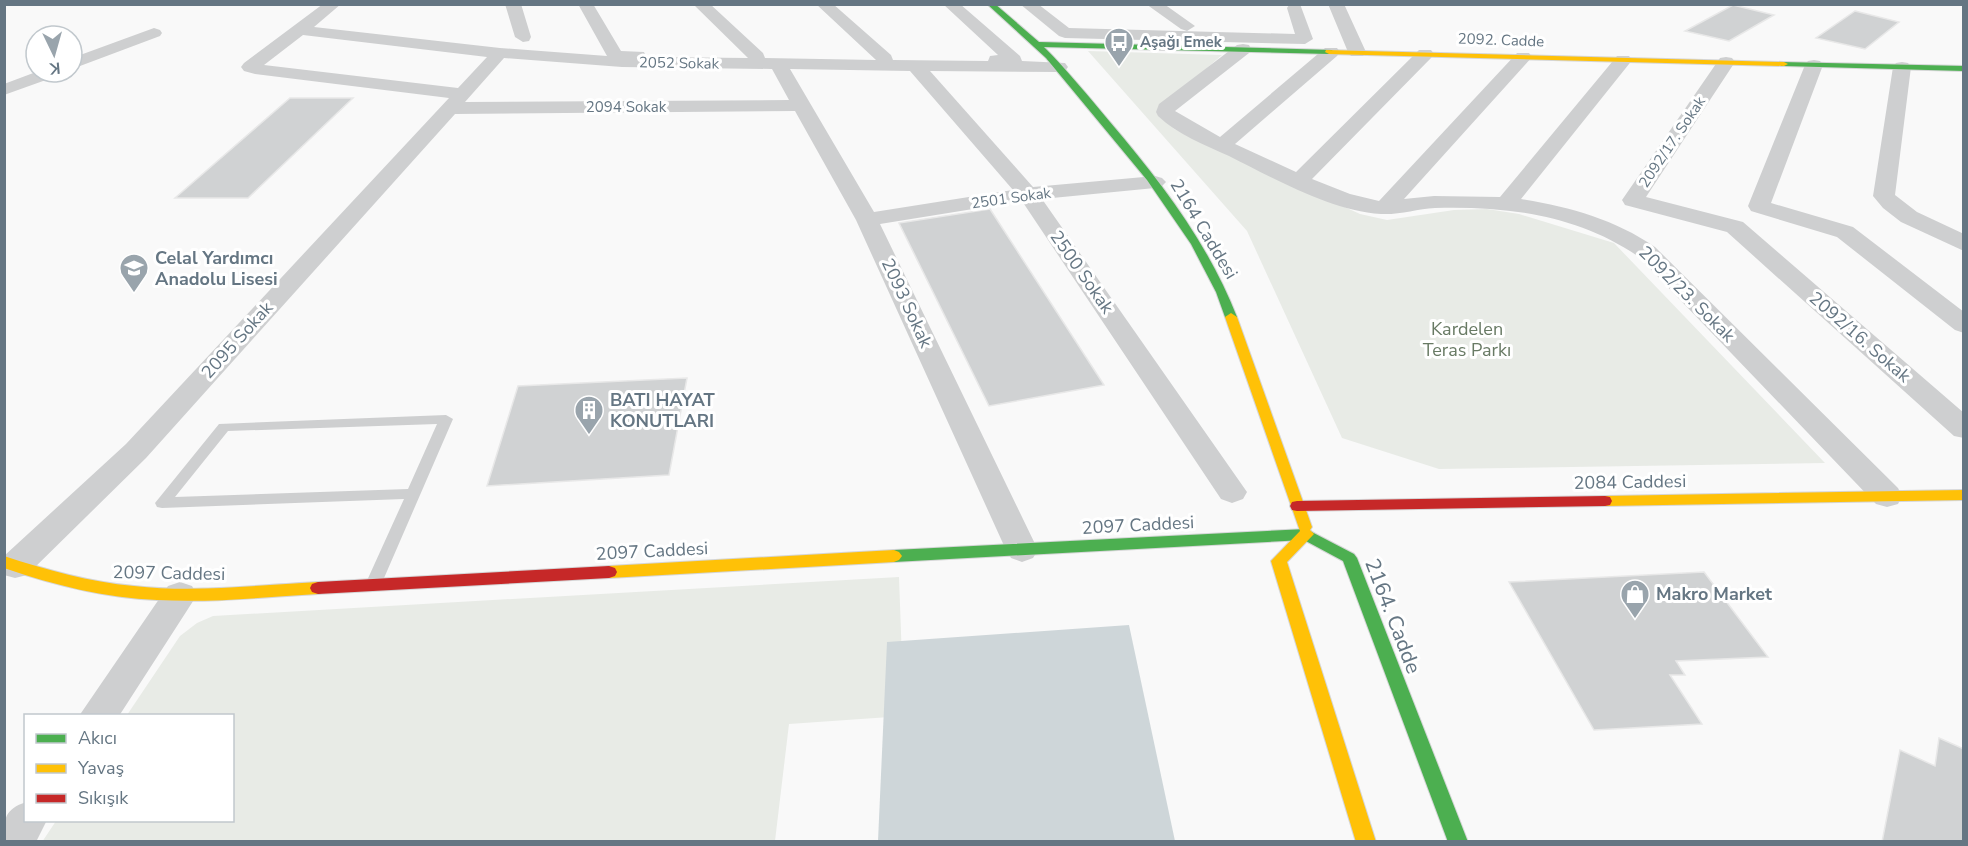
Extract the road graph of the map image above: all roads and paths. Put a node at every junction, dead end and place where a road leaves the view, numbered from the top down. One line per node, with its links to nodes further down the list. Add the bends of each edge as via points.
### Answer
1 (334, 4): 13 (street, 2094 Sokak)
2 (513, 4): 16 (street)
3 (585, 4): 26 (street, via 616,56)
4 (700, 4): 26 (street, 2093 Sokak)
5 (823, 4): 25 (street)
6 (950, 4): 25 (street, via 1014,60)
7 (990, 4): 17 (street, 2164 Caddesi)
8 (1028, 4): 14 (street, via 1065,33)
9 (1153, 4): 14 (street)
10 (1185, 4): 14 (street)
11 (1336, 4): 20 (street)
12 (1295, 8): 14 (street, via 1305,39)
13 (301, 30): 21 (street, 2052 Sokak); 36 (street, 2094 Sokak, via 250,67)
14 (1188, 31)
15 (154, 33): 24 (street)
16 (524, 37)
17 (1037, 44): 18 (street, 2092. Cadde); 31 (street, 2164 Caddesi)
18 (1243, 49): 19 (street, 2092. Cadde); 38 (street, 2092/23. Sokak, via 1165,111)
19 (1331, 52): 20 (street, 2092. Cadde); 38 (street)
20 (1356, 52): 22 (street, 2092. Cadde)
21 (500, 53): 26 (street, 2052 Sokak, via 622,62); 36 (street, 2095 Sokak)
22 (1425, 54): 23 (street, 2092. Cadde); 40 (street)
23 (1523, 57): 27 (street, 2092. Cadde); 43 (street)
24 (84, 59)
25 (885, 59): 26 (street)
26 (767, 60): 29 (street, 2052 Sokak); 37 (street, 2093 Sokak)
27 (1623, 60): 28 (street, 2092. Cadde); 42 (street)
28 (1726, 62): 30 (street, 2092. Cadde); 46 (street, 2092/17. Sokak, via 1633,200 1736,227)
29 (915, 65): 31 (street, 2052 Sokak); 41 (street, 2500 Sokak)
30 (1814, 65): 32 (street, 2092. Cadde); 47 (street, via 1759,206 1845,232)
31 (1059, 67): 39 (street, 2164 Caddesi)
32 (1902, 67): 33 (street, 2092. Cadde); 45 (street, via 1884,196 1898,210)
33 (1964, 69)
34 (24, 82): 35 (street)
35 (4, 90)
36 (456, 101): 37 (street, 2094 Sokak); 56 (street, 2095 Sokak, via 136,451)
37 (802, 105): 44 (street, 2093 Sokak)
38 (1222, 145): 40 (street, 2092/23. Sokak)
39 (1155, 182): 41 (street, 2501 Sokak); 53 (street, 2164 Caddesi, via 1213,273)
40 (1299, 182): 43 (street, 2092/23. Sokak)
41 (1028, 194): 44 (street, 2501 Sokak); 49 (street, 2500 Sokak)
42 (1506, 203): 43 (street, 2092/23. Sokak, via 1431,202); 52 (street, 2092/23. Sokak, via 1588,221 1637,244)
43 (1384, 208)
44 (867, 220): 55 (street, 2093 Sokak)
45 (1959, 241)
46 (1757, 246): 48 (street, 2092/16. Sokak)
47 (1964, 325)
48 (1964, 429)
49 (1232, 492)
50 (413, 494): 50 (lane, via 446,419 224,427 162,502); 57 (lane)
51 (1964, 495): 52 (street, 2084 Caddesi)
52 (1887, 496): 53 (street, 2084 Caddesi)
53 (1297, 506): 54 (street, 2164 Caddesi)
54 (1306, 534): 55 (street, 2097 Caddesi); 62 (street, via 1279,561); 63 (street, 2164. Cadde, via 1349,558)
55 (1022, 550): 57 (street, 2097 Caddesi)
56 (10, 564): 58 (street, 2097 Caddesi, via 89,588)
57 (374, 585): 58 (street, 2097 Caddesi)
58 (180, 595): 59 (street)
59 (99, 714)
60 (26, 822): 61 (street)
61 (13, 842)
62 (1366, 842)
63 (1458, 842)

